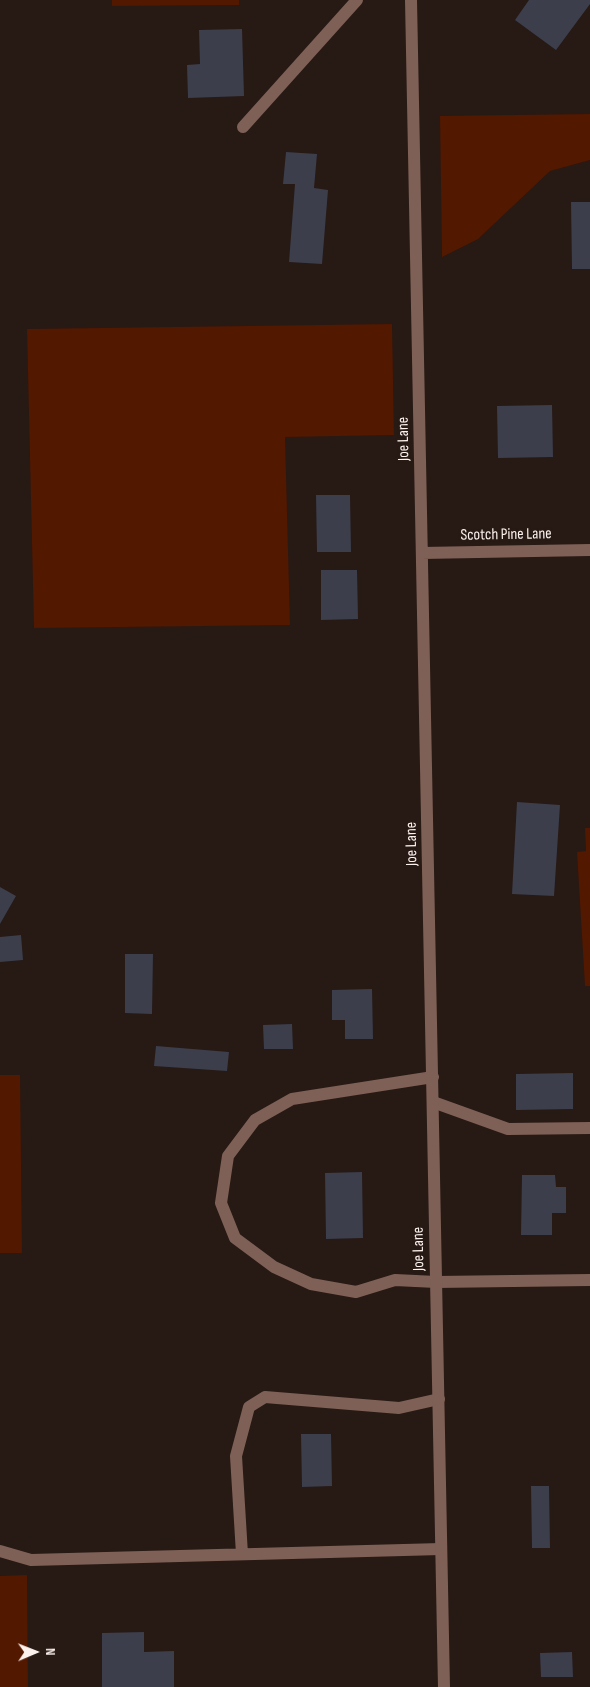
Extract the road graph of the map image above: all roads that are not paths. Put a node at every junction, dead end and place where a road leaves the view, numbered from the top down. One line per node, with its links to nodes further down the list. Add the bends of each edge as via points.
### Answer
1 (357, 0): 3 (street)
2 (412, 0): 5 (street, Joe Lane)
3 (244, 127)
4 (590, 550): 5 (street, Scotch Pine Lane)
5 (422, 553): 6 (street, Joe Lane)
6 (433, 1077): 7 (street, Joe Lane); 10 (street, via 292,1099 255,1120 228,1156 221,1203 234,1238 274,1268 311,1284 356,1292 395,1280)
7 (433, 1102): 8 (street, via 508,1129); 10 (street, Joe Lane)
8 (590, 1128)
9 (590, 1280): 10 (street)
10 (436, 1282): 11 (street, Joe Lane)
11 (439, 1399): 12 (street, Joe Lane); 14 (street, via 399,1408 265,1398 249,1407 236,1456)
12 (441, 1549): 14 (street); 15 (street, Joe Lane)
13 (0, 1551): 14 (street, via 31,1560)
14 (242, 1554)
15 (444, 1687)

